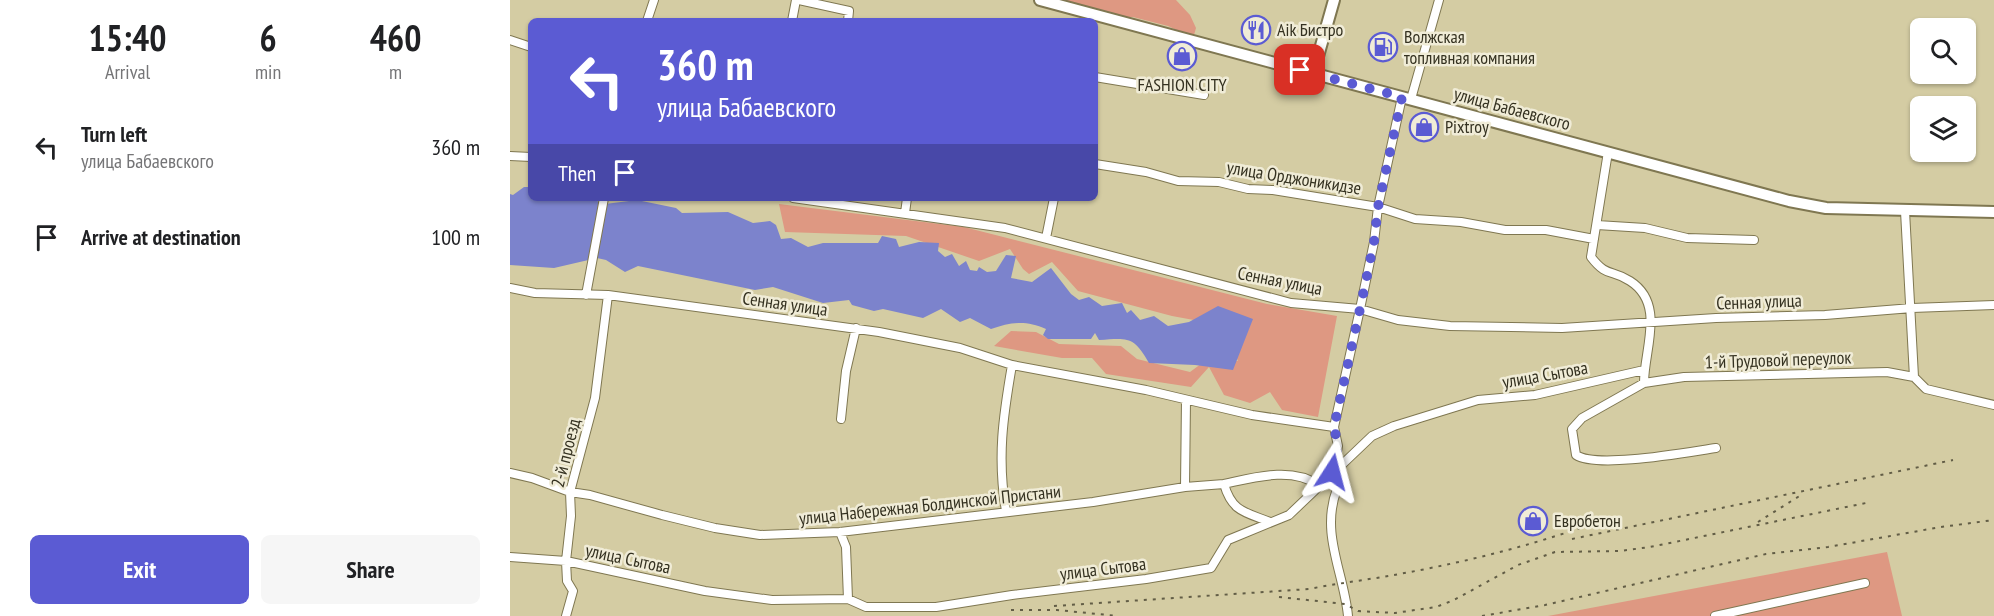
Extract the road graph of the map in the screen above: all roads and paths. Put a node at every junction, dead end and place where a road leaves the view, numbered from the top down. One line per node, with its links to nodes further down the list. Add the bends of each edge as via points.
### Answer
1 (654, 0): 7 (street)
2 (798, 0): 8 (street); 9 (street, via 849,11)
3 (1040, 0): 6 (main road, улица Бабаевского)
4 (1334, 0): 13 (main road)
5 (1439, 0): 16 (street)
6 (1087, 17)
7 (648, 18)
8 (793, 18)
9 (848, 18)
10 (1098, 20): 13 (main road, улица Бабаевского)
11 (510, 40): 12 (street)
12 (528, 46)
13 (1313, 74): 16 (main road, улица Бабаевского)
14 (1098, 77): 15 (street)
15 (1204, 95)
16 (1407, 98): 17 (main road, улица Бабаевского); 25 (street)
17 (1608, 152): 27 (main road, улица Бабаевского, via 1789,201); 29 (street)
18 (510, 156): 19 (street)
19 (528, 157)
20 (1098, 164): 25 (street, улица Орджоникидзе, via 1178,181 1218,182)
21 (603, 201): 34 (street)
22 (809, 201): 28 (street, Сенная улица)
23 (907, 201): 28 (street)
24 (1053, 201): 30 (street)
25 (1378, 207): 31 (street, улица Орджоникидзе, via 1415,219 1505,230 1546,230); 38 (street)
26 (1994, 210): 27 (main road, улица Бабаевского)
27 (1905, 211): 37 (street)
28 (905, 213): 30 (street, Сенная улица)
29 (1597, 225): 31 (street); 32 (street, via 1645,228 1687,238)
30 (1046, 238): 38 (street, Сенная улица, via 1292,303)
31 (1594, 239): 39 (street, via 1591,257 1600,270 1629,280 1643,293)
32 (1754, 240)
33 (510, 288): 34 (street, Сенная улица)
34 (586, 295): 35 (street, Сенная улица)
35 (608, 295): 40 (street, Сенная улица); 55 (street, 2-й проезд, via 595,398)
36 (1994, 305): 37 (street, Сенная улица)
37 (1912, 308): 39 (street, Сенная улица); 43 (street)
38 (1360, 309): 39 (street, Сенная улица, via 1398,320 1450,326 1562,328); 48 (street)
39 (1652, 322): 42 (street)
40 (856, 328): 41 (street, Сенная улица, via 960,348); 47 (street, via 846,371)
41 (1012, 365): 45 (street, Сенная улица); 56 (street, via 1001,427)
42 (1644, 370): 44 (street); 50 (street, улица Сытова, via 1535,395 1478,400 1394,426 1372,436)
43 (1914, 377): 44 (street, 1-й Трудовой переулок, via 1887,372 1684,377); 46 (street, via 1926,389)
44 (1644, 382): 49 (street, via 1582,418 1572,429 1576,455 1582,459 1614,461)
45 (1186, 400): 48 (street, Сенная улица, via 1252,416); 54 (street)
46 (1994, 405)
47 (842, 419)
48 (1334, 427): 50 (street, via 1338,446)
49 (1716, 448)
50 (1332, 472): 53 (street, улица Сытова); 64 (street, via 1337,489 1331,505 1331,537)
51 (510, 473): 55 (street, улица Набережная Болдинской Пристани)
52 (1224, 484): 53 (street, улица Набережная Болдинской Пристани, via 1280,475); 54 (street, улица Набережная Болдинской Пристани); 57 (street, via 1236,508)
53 (1318, 485): 57 (street, улица Сытова, via 1289,515)
54 (1185, 487): 56 (street, улица Набережная Болдинской Пристани)
55 (570, 492): 58 (street, улица Набережная Болдинской Пристани, via 715,528 760,535); 60 (street, 2-й проезд)
56 (1006, 511): 58 (street, улица Набережная Болдинской Пристани)
57 (1270, 522): 62 (street, улица Сытова, via 1228,540 1211,568 936,607 866,607)
58 (840, 532): 62 (street, via 846,547)
59 (510, 557): 60 (street, улица Сытова)
60 (566, 561): 62 (street, улица Сытова, via 705,591 772,600); 63 (street, 2-й проезд, via 567,581 573,591)
61 (1865, 583): 65 (street)
62 (848, 599)
63 (566, 616)
64 (1351, 616)
65 (1715, 616)

